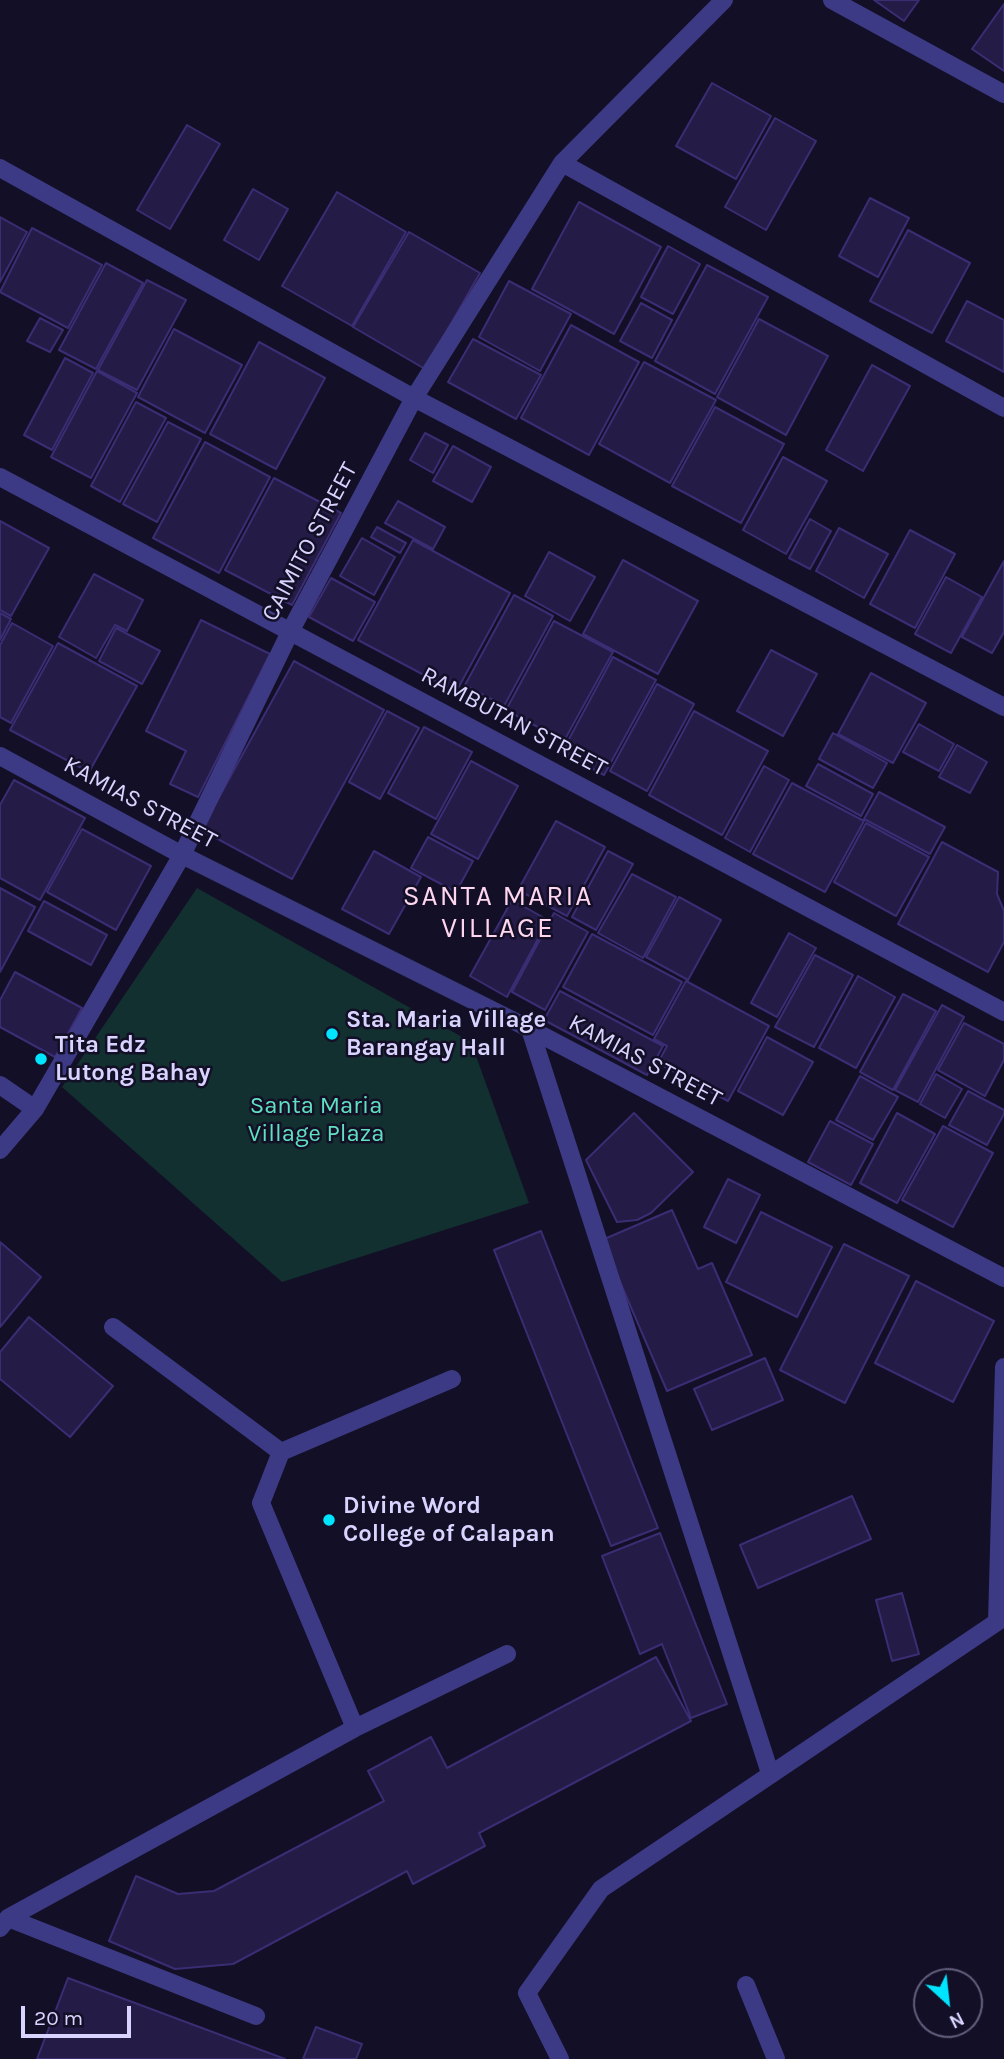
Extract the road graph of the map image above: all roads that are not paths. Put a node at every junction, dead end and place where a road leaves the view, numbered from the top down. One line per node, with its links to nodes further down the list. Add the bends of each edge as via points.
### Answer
1 (724, 0): 4 (street, CAIMITO STREET)
2 (832, 0): 3 (street)
3 (1004, 94)
4 (562, 163): 6 (street, CAIMITO STREET); 7 (street)
5 (0, 168): 6 (street)
6 (414, 398): 9 (street, CAIMITO STREET); 10 (street)
7 (1004, 408)
8 (0, 477): 9 (street, RAMBUTAN STREET)
9 (290, 630): 12 (street, CAIMITO STREET); 13 (street, RAMBUTAN STREET)
10 (1004, 707)
11 (0, 756): 12 (street, KAMIAS STREET)
12 (182, 855): 14 (street, KAMIAS STREET); 16 (street, CAIMITO STREET)
13 (1004, 1012)
14 (530, 1029): 18 (street, KAMIAS STREET); 25 (street)
15 (0, 1086): 16 (street)
16 (35, 1109): 17 (street, CAIMITO STREET)
17 (0, 1150)
18 (1004, 1278)
19 (113, 1327): 22 (street)
20 (1004, 1367): 25 (street, via 997,1622)
21 (452, 1379): 22 (street)
22 (281, 1452): 24 (street, via 261,1503)
23 (507, 1654): 24 (street)
24 (355, 1728): 26 (street)
25 (770, 1773): 29 (street, via 601,1889 527,1993)
26 (4, 1923): 28 (street)
27 (746, 1985): 30 (street)
28 (256, 2016)
29 (561, 2059)
30 (776, 2059)

